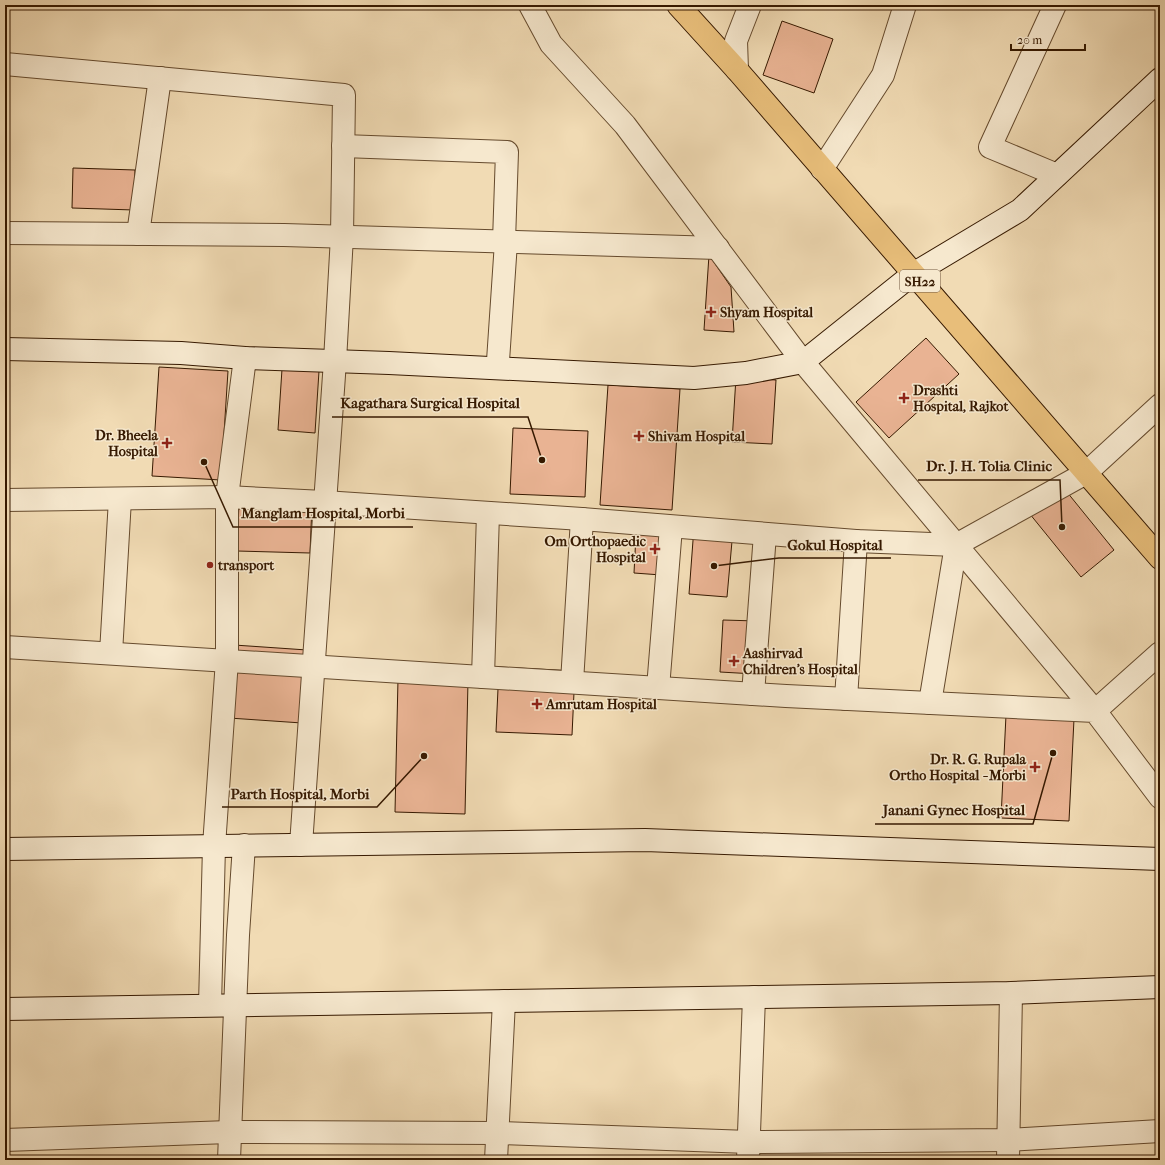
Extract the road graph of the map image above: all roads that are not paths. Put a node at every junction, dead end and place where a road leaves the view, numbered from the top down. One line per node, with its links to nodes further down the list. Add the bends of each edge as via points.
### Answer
1 (530, 5): 17 (street, via 551,44 626,125)
2 (678, 5): 7 (main road, SH22)
3 (750, 5): 7 (street, via 736,41)
4 (905, 5): 11 (street, via 883,75)
5 (1055, 5): 12 (street, via 990,147)
6 (5, 64): 8 (street)
7 (736, 70): 11 (main road, SH22)
8 (160, 78): 10 (street, via 344,95); 14 (street)
9 (1160, 79): 12 (street)
10 (343, 146): 15 (street); 16 (street, via 507,152)
11 (822, 169): 18 (main road, SH22)
12 (1057, 175): 18 (street, via 1020,210)
13 (5, 233): 14 (street)
14 (138, 234): 15 (street)
15 (342, 236): 16 (street); 21 (street)
16 (504, 241): 17 (street); 23 (street, via 506,242)
17 (718, 248): 22 (street)
18 (913, 274): 22 (street); 25 (main road, SH22)
19 (5, 349): 20 (street, via 181,353)
20 (246, 358): 21 (street); 26 (street)
21 (335, 361): 23 (street); 29 (street)
22 (803, 362): 23 (street, via 746,373 694,378); 35 (street)
23 (496, 368)
24 (1160, 405): 25 (street)
25 (1086, 473): 35 (street); 36 (main road, SH22)
26 (227, 497): 27 (street); 29 (street); 40 (street)
27 (120, 499): 28 (street); 39 (street)
28 (5, 500)
29 (324, 502): 30 (street); 41 (street)
30 (488, 513): 31 (street); 42 (street)
31 (582, 519): 32 (street); 43 (street)
32 (671, 527): 33 (street); 44 (street)
33 (765, 534): 34 (street); 45 (street)
34 (856, 541): 35 (street); 46 (street)
35 (956, 545): 47 (street); 48 (street)
36 (1160, 558)
37 (5, 647): 39 (street)
38 (1160, 652): 48 (street)
39 (111, 653): 40 (street)
40 (228, 660): 41 (street); 52 (street)
41 (313, 666): 42 (street); 51 (street)
42 (483, 677): 43 (street)
43 (572, 682): 44 (street)
44 (658, 688): 45 (street)
45 (753, 694): 46 (street)
46 (846, 699): 47 (street)
47 (930, 703): 48 (street)
48 (1095, 711): 49 (street)
49 (1160, 797)
50 (244, 845): 51 (street); 52 (street); 60 (street)
51 (301, 845): 54 (street, via 645,840)
52 (214, 846): 53 (street); 59 (street)
53 (5, 849)
54 (1160, 859)
55 (1160, 988): 56 (street)
56 (1011, 993): 57 (street); 66 (street)
57 (754, 997): 58 (street); 67 (street)
58 (504, 1001): 60 (street); 64 (street)
59 (210, 1005): 60 (street); 61 (street)
60 (236, 1005): 63 (street)
61 (5, 1009)
62 (1160, 1131): 66 (street)
63 (229, 1132): 64 (street); 65 (street); 68 (street)
64 (498, 1133): 67 (street); 69 (street)
65 (5, 1140)
66 (1008, 1150): 67 (street)
67 (748, 1151)
68 (229, 1160)
69 (496, 1160)

